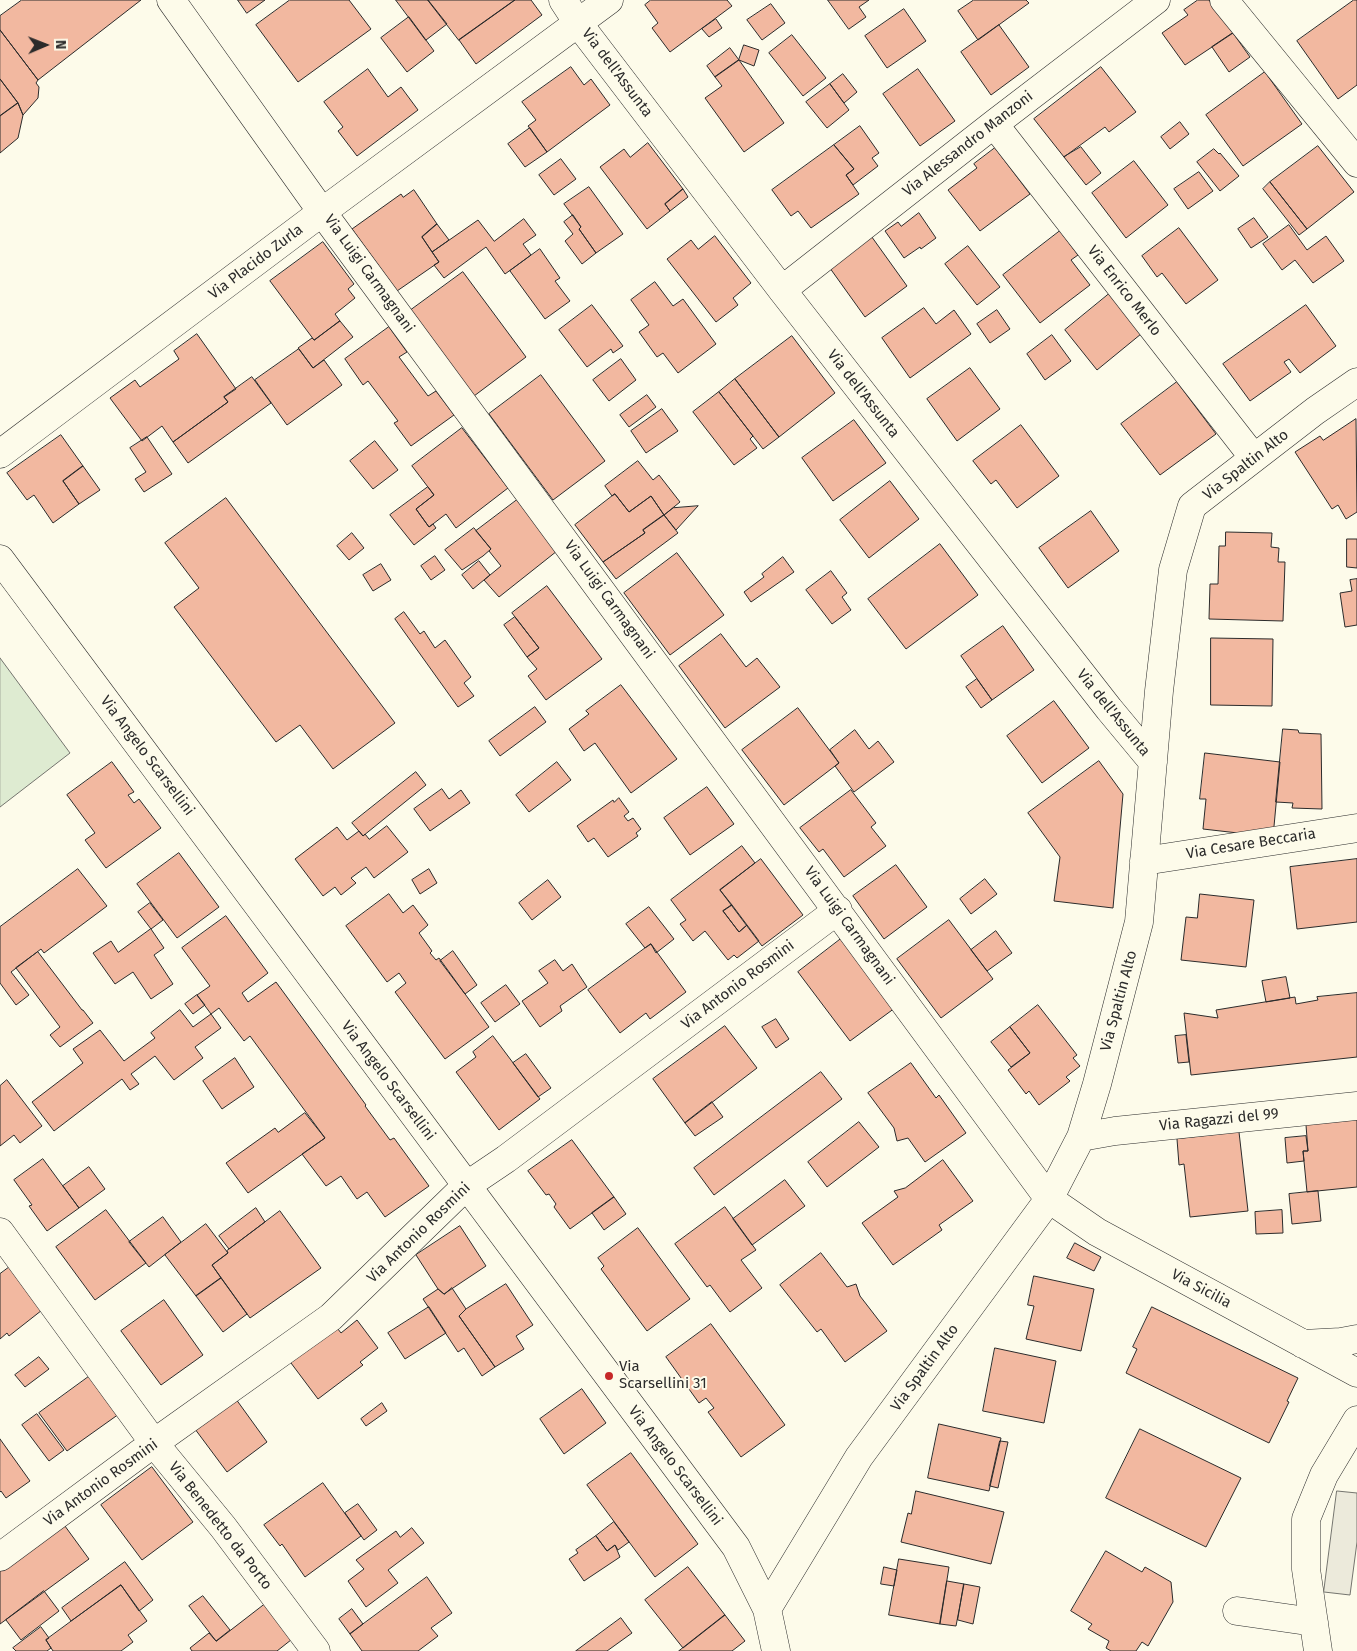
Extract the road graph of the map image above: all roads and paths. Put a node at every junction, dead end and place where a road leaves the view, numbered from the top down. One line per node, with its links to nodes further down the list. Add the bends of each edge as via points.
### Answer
1 (171, 0): 9 (street, Via Luigi Carmagnani)
2 (563, 0): 6 (street, Via dell'Assunta)
3 (609, 0): 6 (street, Via Placido Zurla)
4 (1156, 0): 7 (street, Via Alessandro Manzoni)
5 (1224, 0): 8 (street)
6 (578, 22): 9 (street, Via Placido Zurla); 10 (street, Via dell'Assunta)
7 (994, 124): 10 (street, Via Alessandro Manzoni); 13 (street, Via Enrico Merlo)
8 (1357, 163)
9 (322, 212): 12 (street, Via Placido Zurla); 18 (street, Via Luigi Carmagnani)
10 (782, 290): 15 (street, Via dell'Assunta)
11 (1357, 382): 13 (street, Via Spaltin Alto)
12 (0, 454)
13 (1254, 458): 15 (street, Via Spaltin Alto, via 1192,506 1173,570)
14 (0, 559): 21 (street, Via Angelo Scarsellini)
15 (1153, 762): 17 (street, Via Spaltin Alto)
16 (1357, 828): 17 (street, Via Cesare Beccaria)
17 (1144, 861): 20 (street, Via Spaltin Alto, via 1139,922)
18 (838, 910): 21 (street, Via Antonio Rosmini); 22 (street, Via Luigi Carmagnani)
19 (1357, 1106): 20 (street, Via Ragazzi del 99)
20 (1081, 1137): 22 (street, Via Spaltin Alto)
21 (466, 1186): 28 (street, Via Antonio Rosmini, via 331,1317); 30 (street, Via Angelo Scarsellini, via 736,1548)
22 (1049, 1199): 25 (street, Via Sicilia, via 1096,1232); 30 (street, Via Spaltin Alto, via 859,1457)
23 (0, 1232): 28 (street, Via Benedetto da Porto)
24 (1357, 1339): 25 (street)
25 (1303, 1344): 26 (street, Via Sicilia)
26 (1357, 1373)
27 (1357, 1420): 32 (street, via 1324,1475 1306,1518 1306,1569)
28 (154, 1443): 29 (street, Via Antonio Rosmini); 33 (street, Via Benedetto da Porto, via 223,1527)
29 (0, 1557)
30 (767, 1609): 34 (street, Via Angelo Scarsellini)
31 (1237, 1611): 32 (street)
32 (1314, 1622): 35 (street)
33 (316, 1651)
34 (776, 1651)
35 (1318, 1651)

